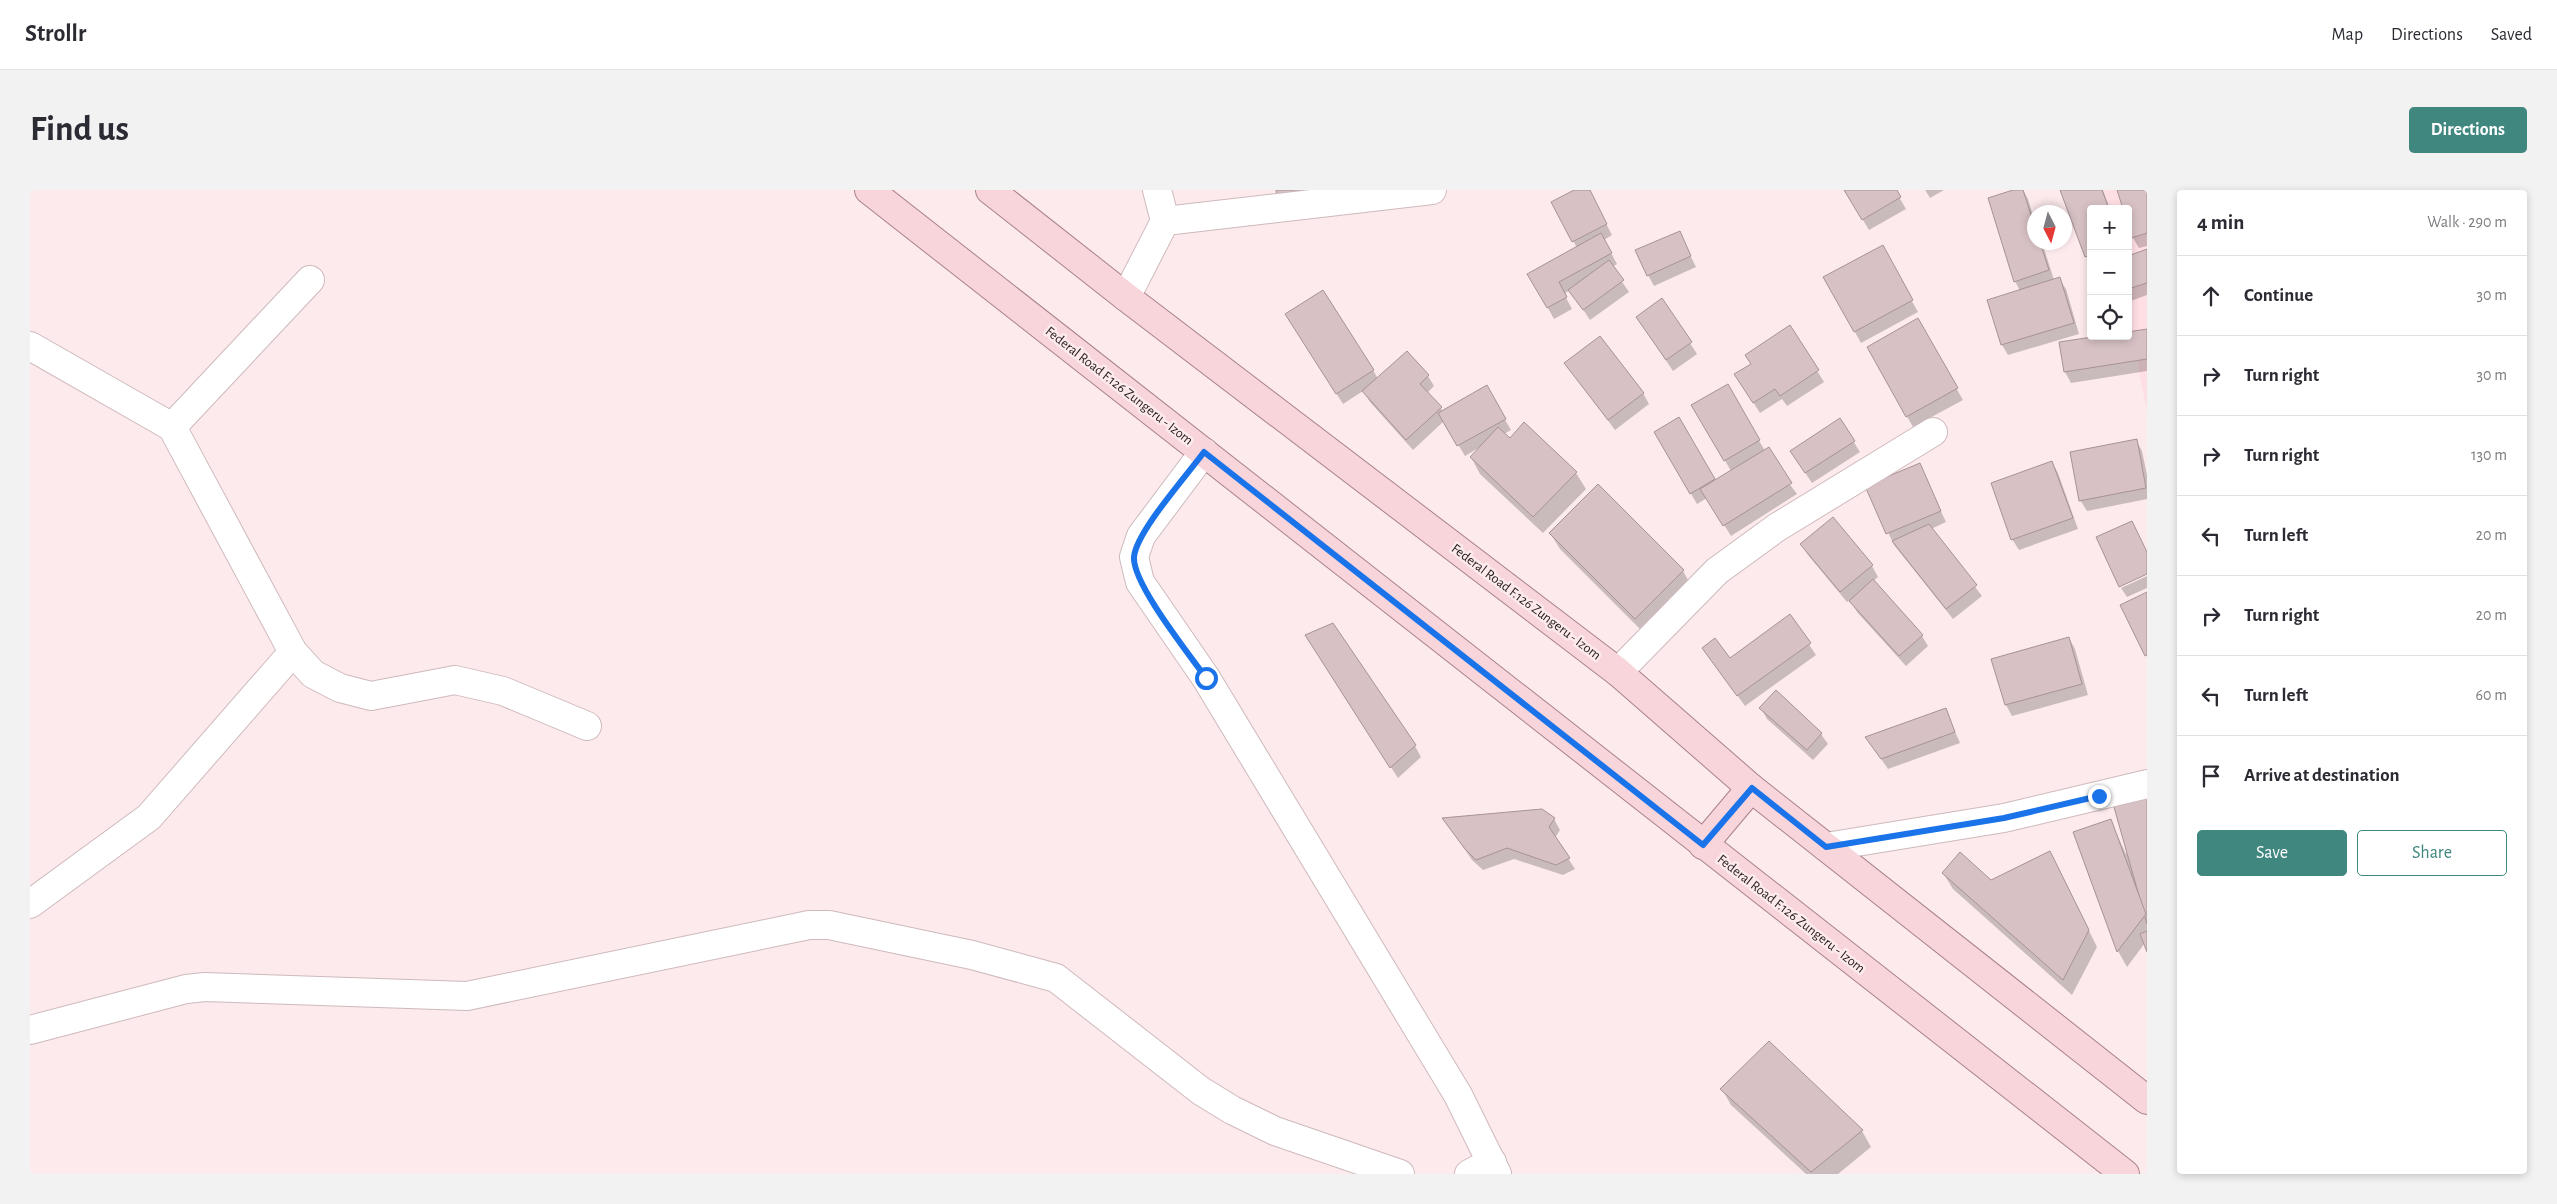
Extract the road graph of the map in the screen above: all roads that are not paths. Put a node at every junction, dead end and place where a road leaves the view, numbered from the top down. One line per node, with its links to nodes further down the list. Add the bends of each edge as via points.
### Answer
1 (869, 190): 11 (main road, Federal Road F.126 Zungeru - Izom)
2 (990, 190): 7 (main road, Federal Road F.126 Zungeru - Izom)
3 (1157, 190): 5 (street)
4 (1432, 190): 5 (street)
5 (1165, 221): 7 (street)
6 (310, 280): 9 (street)
7 (1126, 297): 13 (main road, Federal Road F.126 Zungeru - Izom)
8 (30, 346): 9 (street)
9 (172, 428): 12 (street)
10 (1933, 432): 13 (street, via 1776,528 1717,571)
11 (1204, 452): 17 (main road, Federal Road F.126 Zungeru - Izom); 22 (street, via 1141,536 1134,557 1140,582 1206,678 1458,1095)
12 (293, 652): 14 (street, via 313,674 340,688 371,696 455,680 503,691); 19 (street, via 148,817)
13 (1618, 672): 16 (main road, Federal Road F.126 Zungeru - Izom)
14 (587, 726)
15 (2147, 784): 18 (street, via 2004,818)
16 (1752, 788): 17 (main road); 18 (main road, Federal Road F.126 Zungeru - Izom)
17 (1703, 845): 24 (main road, Federal Road F.126 Zungeru - Izom)
18 (1826, 847): 21 (main road, Federal Road F.126 Zungeru - Izom)
19 (30, 904)
20 (30, 1030): 23 (street, via 186,989 205,987 467,996 809,925 829,925 972,955 1056,978 1201,1091 1232,1110 1275,1131)
21 (2147, 1100)
22 (1486, 1170)
23 (1400, 1174)
24 (2125, 1174)

